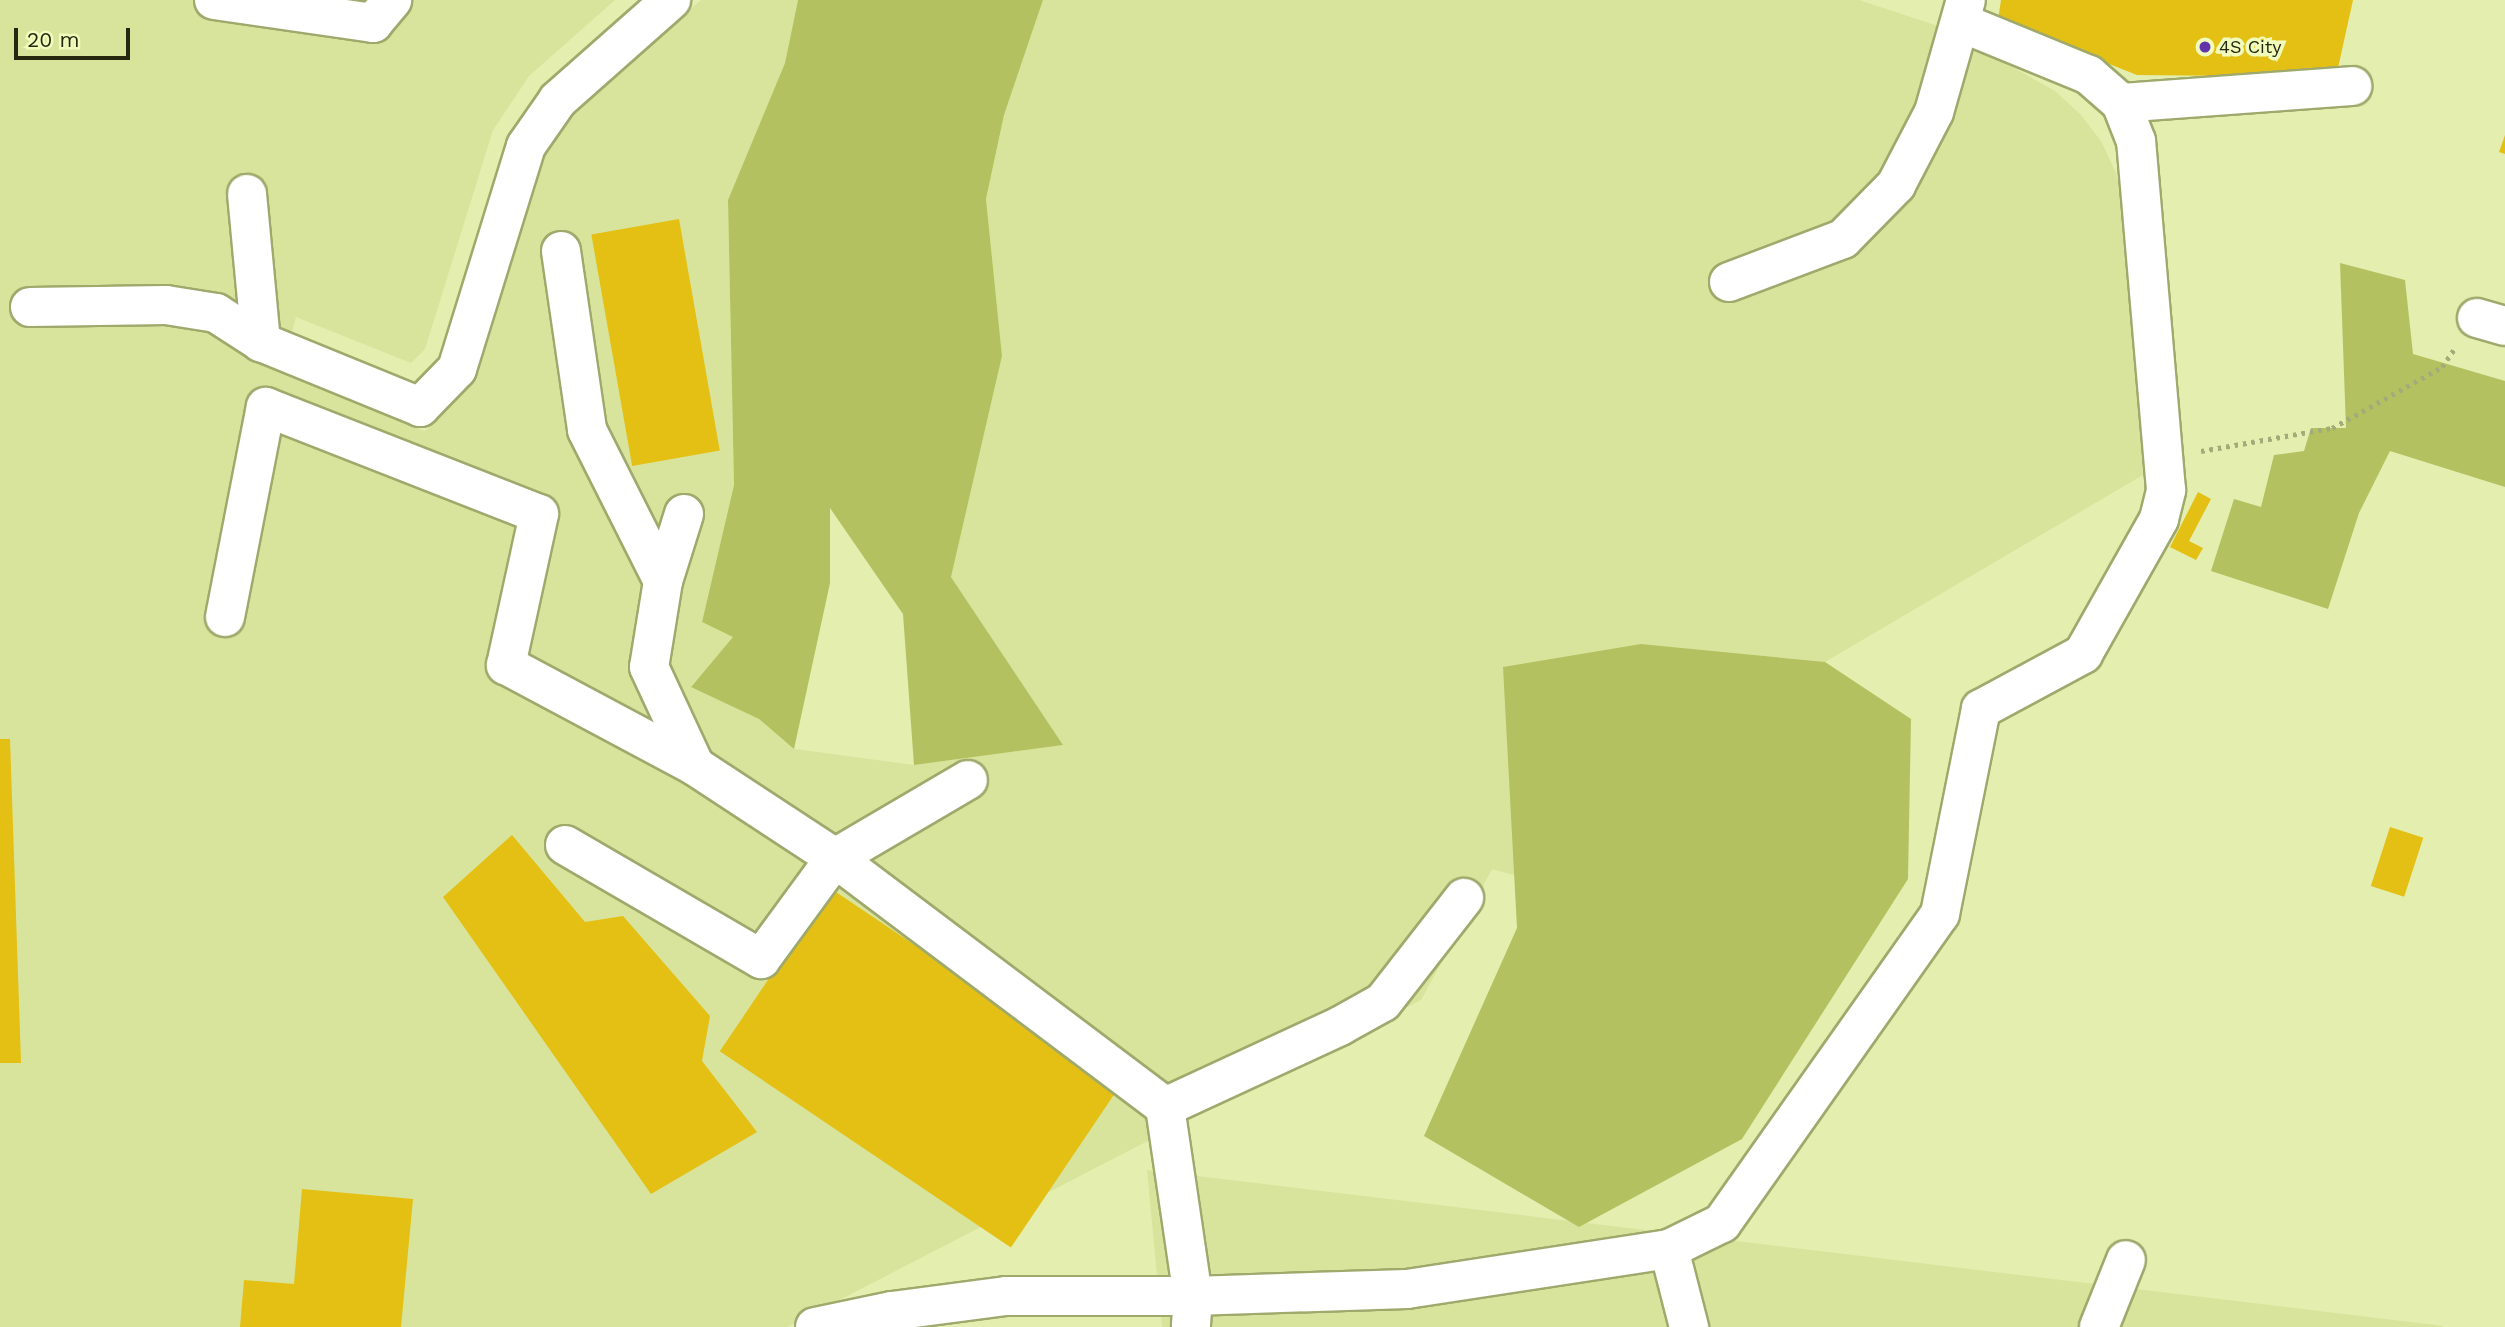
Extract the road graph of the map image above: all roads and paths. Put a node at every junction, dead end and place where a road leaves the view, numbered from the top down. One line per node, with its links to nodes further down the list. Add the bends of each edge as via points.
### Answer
1 (214, 0): 2 (street, via 373,23)
2 (393, 0)
3 (671, 0): 12 (street, via 558,100 526,146 457,369 420,407)
4 (1964, 12): 6 (street, via 2089,75); 9 (street, via 1934,112 1896,185 1843,239)
5 (2352, 86): 6 (street)
6 (2121, 103): 13 (street, via 2136,141)
7 (247, 194): 12 (street)
8 (561, 251): 15 (street, via 587,430)
9 (1729, 282)
10 (30, 307): 12 (street, via 178,307 216,313)
11 (2491, 322): 13 (path, via 2442,367 2332,428)
12 (261, 342)
13 (2165, 457): 23 (street, via 2166,491 2160,519 2083,654 1981,709 1940,914 1722,1223)
14 (684, 514): 15 (street)
15 (663, 582): 17 (street, via 649,667)
16 (225, 617): 17 (street, via 266,407 539,514 506,665)
17 (695, 766): 20 (street)
18 (968, 780): 20 (street)
19 (565, 845): 20 (street, via 761,959)
20 (835, 858): 22 (street)
21 (1464, 898): 22 (street, via 1383,1002)
22 (1165, 1107): 25 (street)
23 (1669, 1249): 25 (street, via 1407,1289); 27 (street)
24 (2126, 1260): 28 (street)
25 (1192, 1311): 26 (street, via 1006,1296)
26 (815, 1327)
27 (1689, 1327)
28 (2099, 1327)

